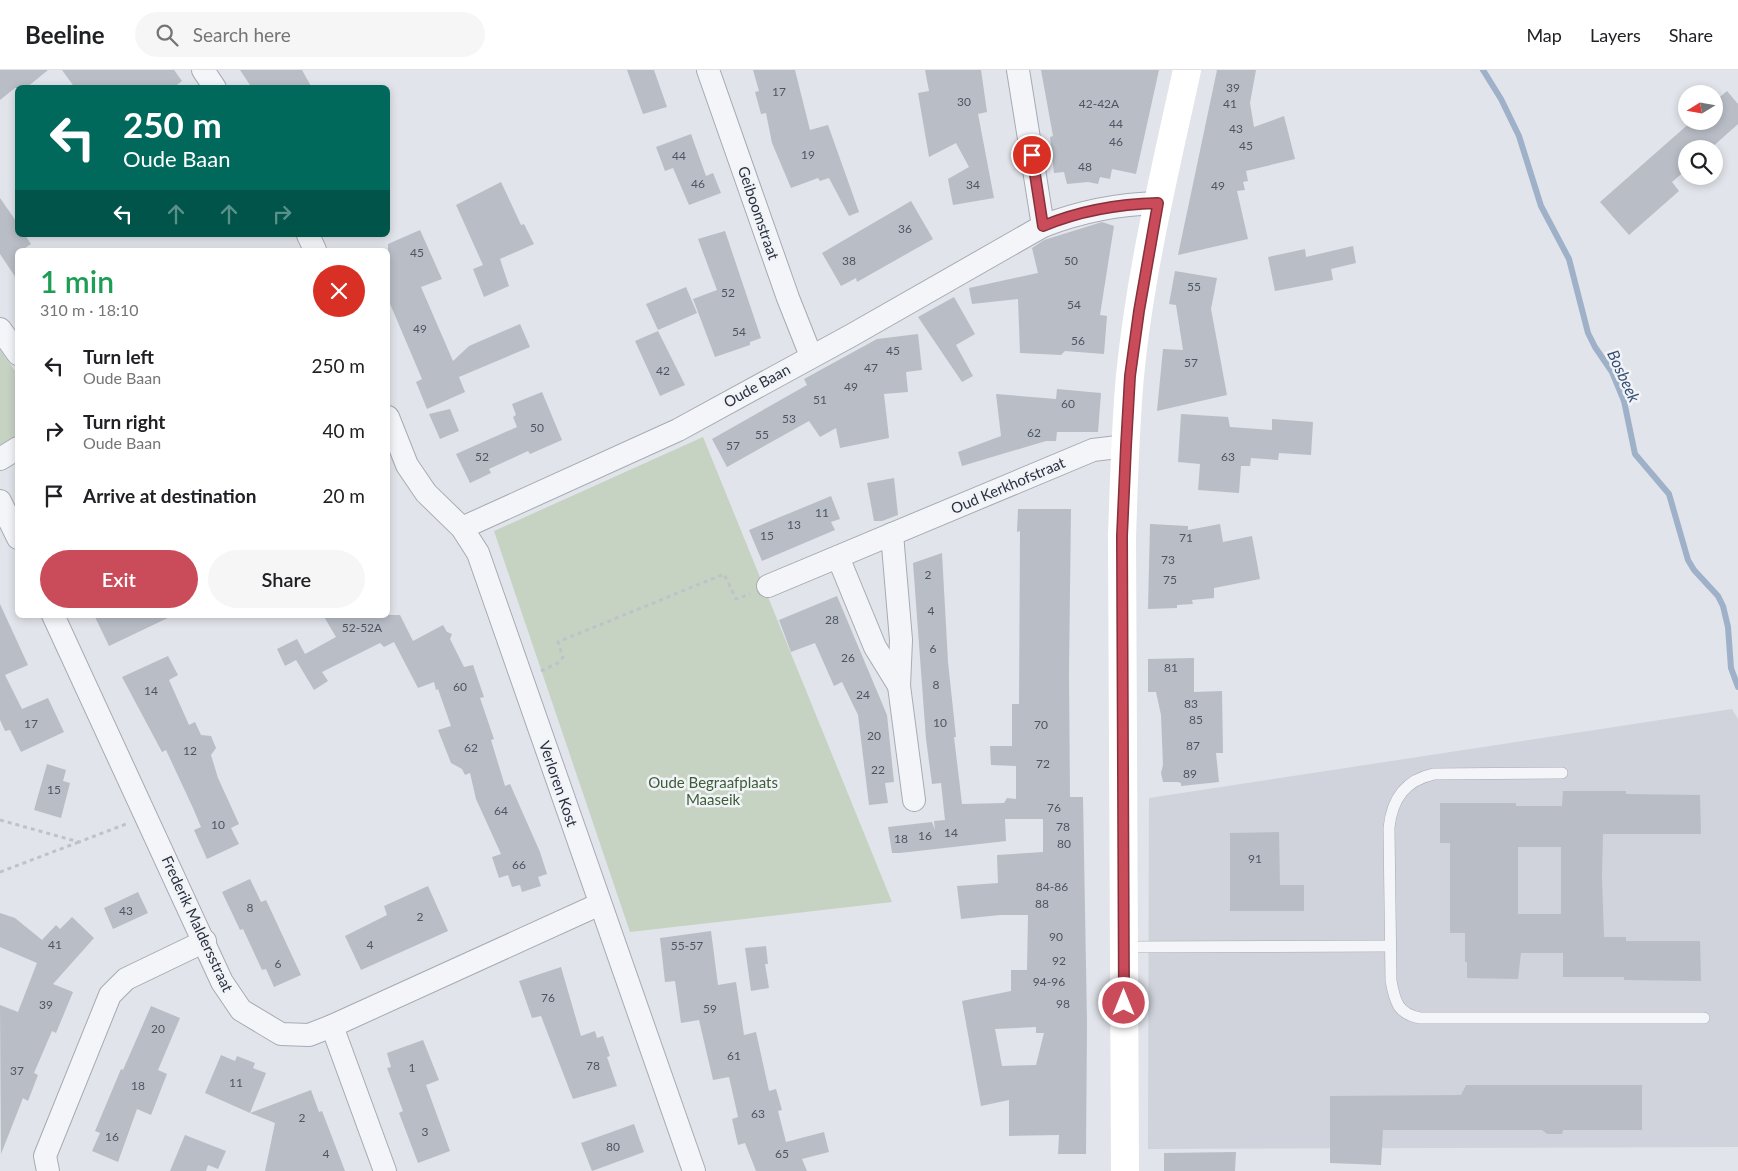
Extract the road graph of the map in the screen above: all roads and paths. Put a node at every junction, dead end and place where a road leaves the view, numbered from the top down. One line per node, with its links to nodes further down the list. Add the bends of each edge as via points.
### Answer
1 (203, 70): 5 (street)
2 (708, 70): 10 (street, Geiboomstraat)
3 (1018, 70): 7 (street)
4 (1187, 70): 6 (main road)
5 (213, 85)
6 (1158, 203): 7 (street, Oude Baan, via 1083,213); 12 (main road, via 1138,313)
7 (1043, 226): 10 (street, Oude Baan)
8 (0, 329): 9 (street)
9 (15, 350)
10 (811, 356): 16 (street, Oude Baan, via 678,430)
11 (390, 422): 16 (street, Verloren Kost, via 407,465 426,493)
12 (1126, 446): 18 (street, Oud Kerkhofstraat, via 1093,450); 33 (main road, via 1122,536)
13 (15, 450): 14 (street)
14 (0, 459)
15 (0, 501): 17 (street)
16 (462, 528): 22 (street, Verloren Kost, via 478,553)
17 (15, 532)
18 (892, 534): 19 (street, Oud Kerkhofstraat); 23 (street, via 901,640)
19 (838, 557): 20 (street, Oud Kerkhofstraat); 23 (street, via 875,647)
20 (768, 586): 22 (path, via 736,599 724,574 558,642 563,657 560,662)
21 (54, 618): 26 (street, Frederik Maldersstraat)
22 (522, 679): 30 (street, Verloren Kost)
23 (899, 686): 25 (street)
24 (1562, 773): 32 (lane, via 1434,774 1417,780 1400,793 1391,813 1389,828)
25 (914, 800)
26 (146, 816): 28 (path); 31 (street, Frederik Maldersstraat)
27 (0, 820): 28 (path)
28 (79, 842): 29 (path)
29 (0, 872)
30 (600, 904): 35 (street, Frederik Maldersstraat); 38 (street, Verloren Kost)
31 (205, 941): 35 (street, Frederik Maldersstraat, via 222,982 241,1010 281,1034 309,1035); 36 (street, via 126,979 110,995)
32 (1390, 946): 33 (lane); 34 (lane, via 1393,995 1396,1004 1410,1016)
33 (1124, 947): 39 (main road)
34 (1704, 1018)
35 (332, 1026): 37 (street)
36 (44, 1166)
37 (385, 1171)
38 (694, 1171)
39 (1125, 1171)

